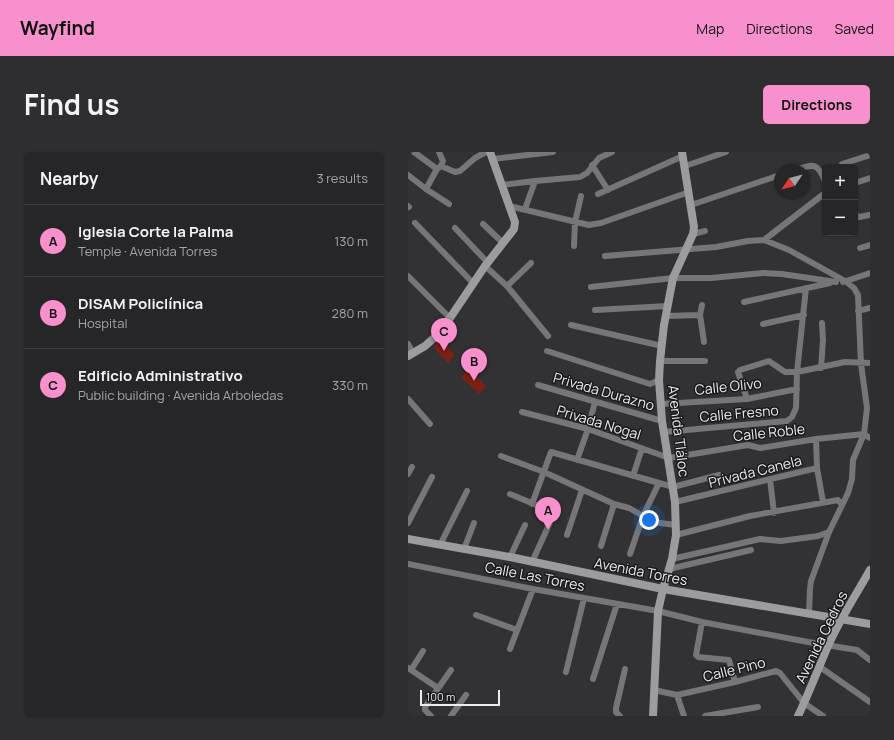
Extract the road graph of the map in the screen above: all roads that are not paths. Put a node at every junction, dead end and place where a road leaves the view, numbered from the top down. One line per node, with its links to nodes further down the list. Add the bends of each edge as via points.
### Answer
1 (414, 152): 14 (street)
2 (439, 152): 14 (street, via 443,161)
3 (486, 152): 14 (street, via 460,171)
4 (553, 152): 9 (street)
5 (612, 152): 11 (street)
6 (726, 152): 13 (street)
7 (683, 154): 13 (main road, Avenida Tláloc); 23 (street)
8 (870, 155): 10 (street)
9 (492, 156): 21 (main road)
10 (842, 164)
11 (592, 165): 19 (street, via 587,173 580,177); 23 (street)
12 (810, 165): 15 (street, via 816,166)
13 (685, 166): 24 (main road, Avenida Tláloc)
14 (439, 168): 22 (street)
15 (822, 172)
16 (408, 175): 22 (street)
17 (774, 177): 29 (street)
18 (870, 178): 20 (street)
19 (535, 181): 21 (street); 31 (street)
20 (858, 181)
21 (502, 185): 30 (main road)
22 (426, 189): 28 (street)
23 (608, 190): 25 (street)
24 (689, 192): 29 (main road, Avenida Tláloc); 34 (street, via 601,223)
25 (598, 194)
26 (822, 195): 40 (street)
27 (581, 196): 34 (street)
28 (449, 204)
29 (691, 205): 39 (main road, Avenida Tláloc)
30 (509, 206): 31 (street); 41 (main road, via 515,222 514,229)
31 (525, 209): 34 (street)
32 (870, 215): 33 (street)
33 (858, 216)
34 (575, 222): 43 (street)
35 (415, 223): 54 (street)
36 (483, 224): 41 (street)
37 (454, 228): 48 (street)
38 (705, 231): 39 (street)
39 (693, 234): 45 (main road, Avenida Tláloc)
40 (764, 240): 45 (street); 52 (street, via 789,250)
41 (503, 243): 48 (main road)
42 (870, 245): 44 (street)
43 (574, 246)
44 (860, 248)
45 (686, 249): 46 (street); 51 (main road, Avenida Tláloc)
46 (605, 256)
47 (531, 263): 55 (street)
48 (486, 265): 54 (main road); 55 (street)
49 (870, 273): 52 (street)
50 (408, 276): 67 (street)
51 (674, 278): 53 (street, via 711,278 763,273); 56 (street); 60 (main road, Avenida Tláloc)
52 (845, 281): 53 (street); 63 (street, via 858,295)
53 (836, 282): 57 (street)
54 (474, 284): 67 (main road)
55 (507, 286): 71 (street)
56 (591, 287)
57 (806, 288): 58 (street); 65 (street)
58 (744, 302)
59 (702, 305): 64 (street)
60 (668, 306): 62 (street); 66 (main road, Avenida Tláloc)
61 (870, 308): 63 (street)
62 (595, 310)
63 (858, 312): 80 (street)
64 (700, 315): 66 (street); 72 (street)
65 (804, 315): 69 (street); 82 (street)
66 (666, 316): 74 (main road, Avenida Tláloc)
67 (450, 318): 76 (main road, via 434,338)
68 (822, 323): 81 (street)
69 (763, 324)
70 (571, 325): 74 (street)
71 (548, 336)
72 (704, 342)
73 (408, 344): 76 (street)
74 (662, 346): 77 (main road, Avenida Tláloc)
75 (546, 351): 83 (street, via 650,384)
76 (411, 354)
77 (660, 361): 78 (street); 83 (main road, Avenida Tláloc)
78 (705, 361)
79 (870, 363): 80 (street)
80 (861, 364): 81 (street, via 845,362); 95 (street, via 866,408)
81 (821, 368): 82 (street)
82 (797, 372): 85 (street); 87 (street, via 785,372 769,361 740,370 738,372)
83 (659, 380): 89 (main road, Avenida Tláloc)
84 (538, 385): 88 (street, Privada Durazno)
85 (797, 389): 87 (street, Calle Olivo); 94 (street, Calle Fresno, via 796,408 787,421)
86 (408, 399): 92 (street)
87 (747, 399): 89 (street, Calle Olivo)
88 (595, 402): 91 (street, Privada Durazno); 93 (street)
89 (661, 404): 91 (main road, Avenida Tláloc)
90 (522, 412): 93 (street, Privada Nogal)
91 (662, 421): 94 (main road, Avenida Tláloc)
92 (430, 424)
93 (588, 429): 98 (street, Privada Nogal); 101 (street)
94 (664, 432): 100 (main road, Avenida Tláloc)
95 (864, 434): 96 (street); 97 (street, Calle Roble); 119 (street, via 853,460 852,479)
96 (870, 438)
97 (816, 439): 100 (street, Calle Roble, via 760,448 748,445); 103 (street)
98 (642, 448): 100 (street, Privada Nogal); 107 (street)
99 (501, 456): 104 (street)
100 (669, 458): 111 (main road, Avenida Tláloc)
101 (577, 460): 104 (street, via 551,452); 107 (street)
102 (412, 467): 105 (street)
103 (817, 468): 109 (street, Privada Canela); 116 (street)
104 (544, 472): 112 (street); 117 (street)
105 (408, 474)
106 (719, 475): 111 (street)
107 (633, 476): 110 (street)
108 (432, 477): 122 (street)
109 (770, 479): 115 (street, Privada Canela); 120 (street)
110 (659, 483): 111 (street); 121 (street)
111 (673, 487): 115 (main road, Avenida Tláloc)
112 (582, 490): 118 (street); 127 (street)
113 (467, 491): 130 (street)
114 (510, 494): 117 (street)
115 (675, 502): 125 (main road, Avenida Tláloc)
116 (823, 502): 119 (street, via 838,500); 120 (street)
117 (532, 504): 137 (street, via 554,514)
118 (614, 504): 121 (street); 131 (street)
119 (842, 505): 126 (street)
120 (774, 513): 128 (street, via 750,516)
121 (643, 516): 125 (street, via 652,522); 134 (street)
122 (408, 523)
123 (474, 523): 132 (street)
124 (526, 524): 135 (street)
125 (676, 525): 128 (main road, Avenida Tláloc)
126 (829, 532): 136 (street, via 781,541 760,539); 146 (street, via 812,581)
127 (567, 535)
128 (676, 536): 136 (main road, Avenida Tláloc)
129 (408, 539): 130 (main road, Avenida Torres)
130 (440, 545): 132 (main road, Avenida Torres)
131 (601, 546)
132 (464, 549): 135 (main road, Avenida Torres)
133 (751, 550): 139 (street)
134 (630, 554)
135 (510, 557): 137 (main road, Avenida Torres)
136 (672, 559): 139 (main road, Avenida Tláloc)
137 (532, 562): 142 (main road, Avenida Torres)
138 (408, 564): 141 (street, Calle Las Torres)
139 (669, 569): 142 (main road, Avenida Tláloc)
140 (870, 570): 148 (main road, Avenida Cedros)
141 (533, 589): 143 (street, Calle Las Torres); 151 (street)
142 (663, 589): 145 (main road, Avenida Tláloc); 146 (main road, Avenida Torres)
143 (584, 598): 144 (street, Calle Las Torres); 162 (street)
144 (617, 604): 145 (street, Calle Las Torres); 163 (street)
145 (658, 611): 149 (street, Calle Las Torres); 166 (main road, Avenida Tláloc)
146 (808, 613): 148 (main road, Avenida Torres)
147 (476, 615): 151 (street)
148 (842, 618): 150 (main road, Avenida Torres); 152 (main road, Avenida Cedros)
149 (702, 622): 152 (street, Calle Las Torres); 164 (street, via 696,655 728,660)
150 (870, 624)
151 (517, 630): 153 (street)
152 (828, 646): 154 (street, Calle Las Torres); 158 (main road, Avenida Cedros)
153 (510, 649)
154 (857, 650): 156 (street, Calle Las Torres); 157 (street)
155 (423, 651): 160 (street)
156 (870, 653)
157 (870, 660)
158 (820, 667): 169 (street); 170 (main road, Avenida Cedros)
159 (625, 668): 174 (street, via 616,708)
160 (410, 669): 165 (street)
161 (451, 670): 165 (street)
162 (566, 672)
163 (594, 679)
164 (735, 682): 168 (street, Calle Pino); 170 (street, Calle Pino, via 776,671)
165 (438, 688): 172 (street, via 424,710)
166 (654, 690): 168 (street); 175 (main road, Avenida Tláloc)
167 (466, 695): 173 (street)
168 (678, 695): 176 (street)
169 (870, 702)
170 (804, 704): 178 (main road, Avenida Cedros); 179 (street)
171 (758, 707): 177 (street)
172 (430, 716)
173 (451, 716)
174 (620, 716)
175 (653, 716)
176 (684, 716)
177 (705, 716)
178 (798, 716)
179 (823, 716)

